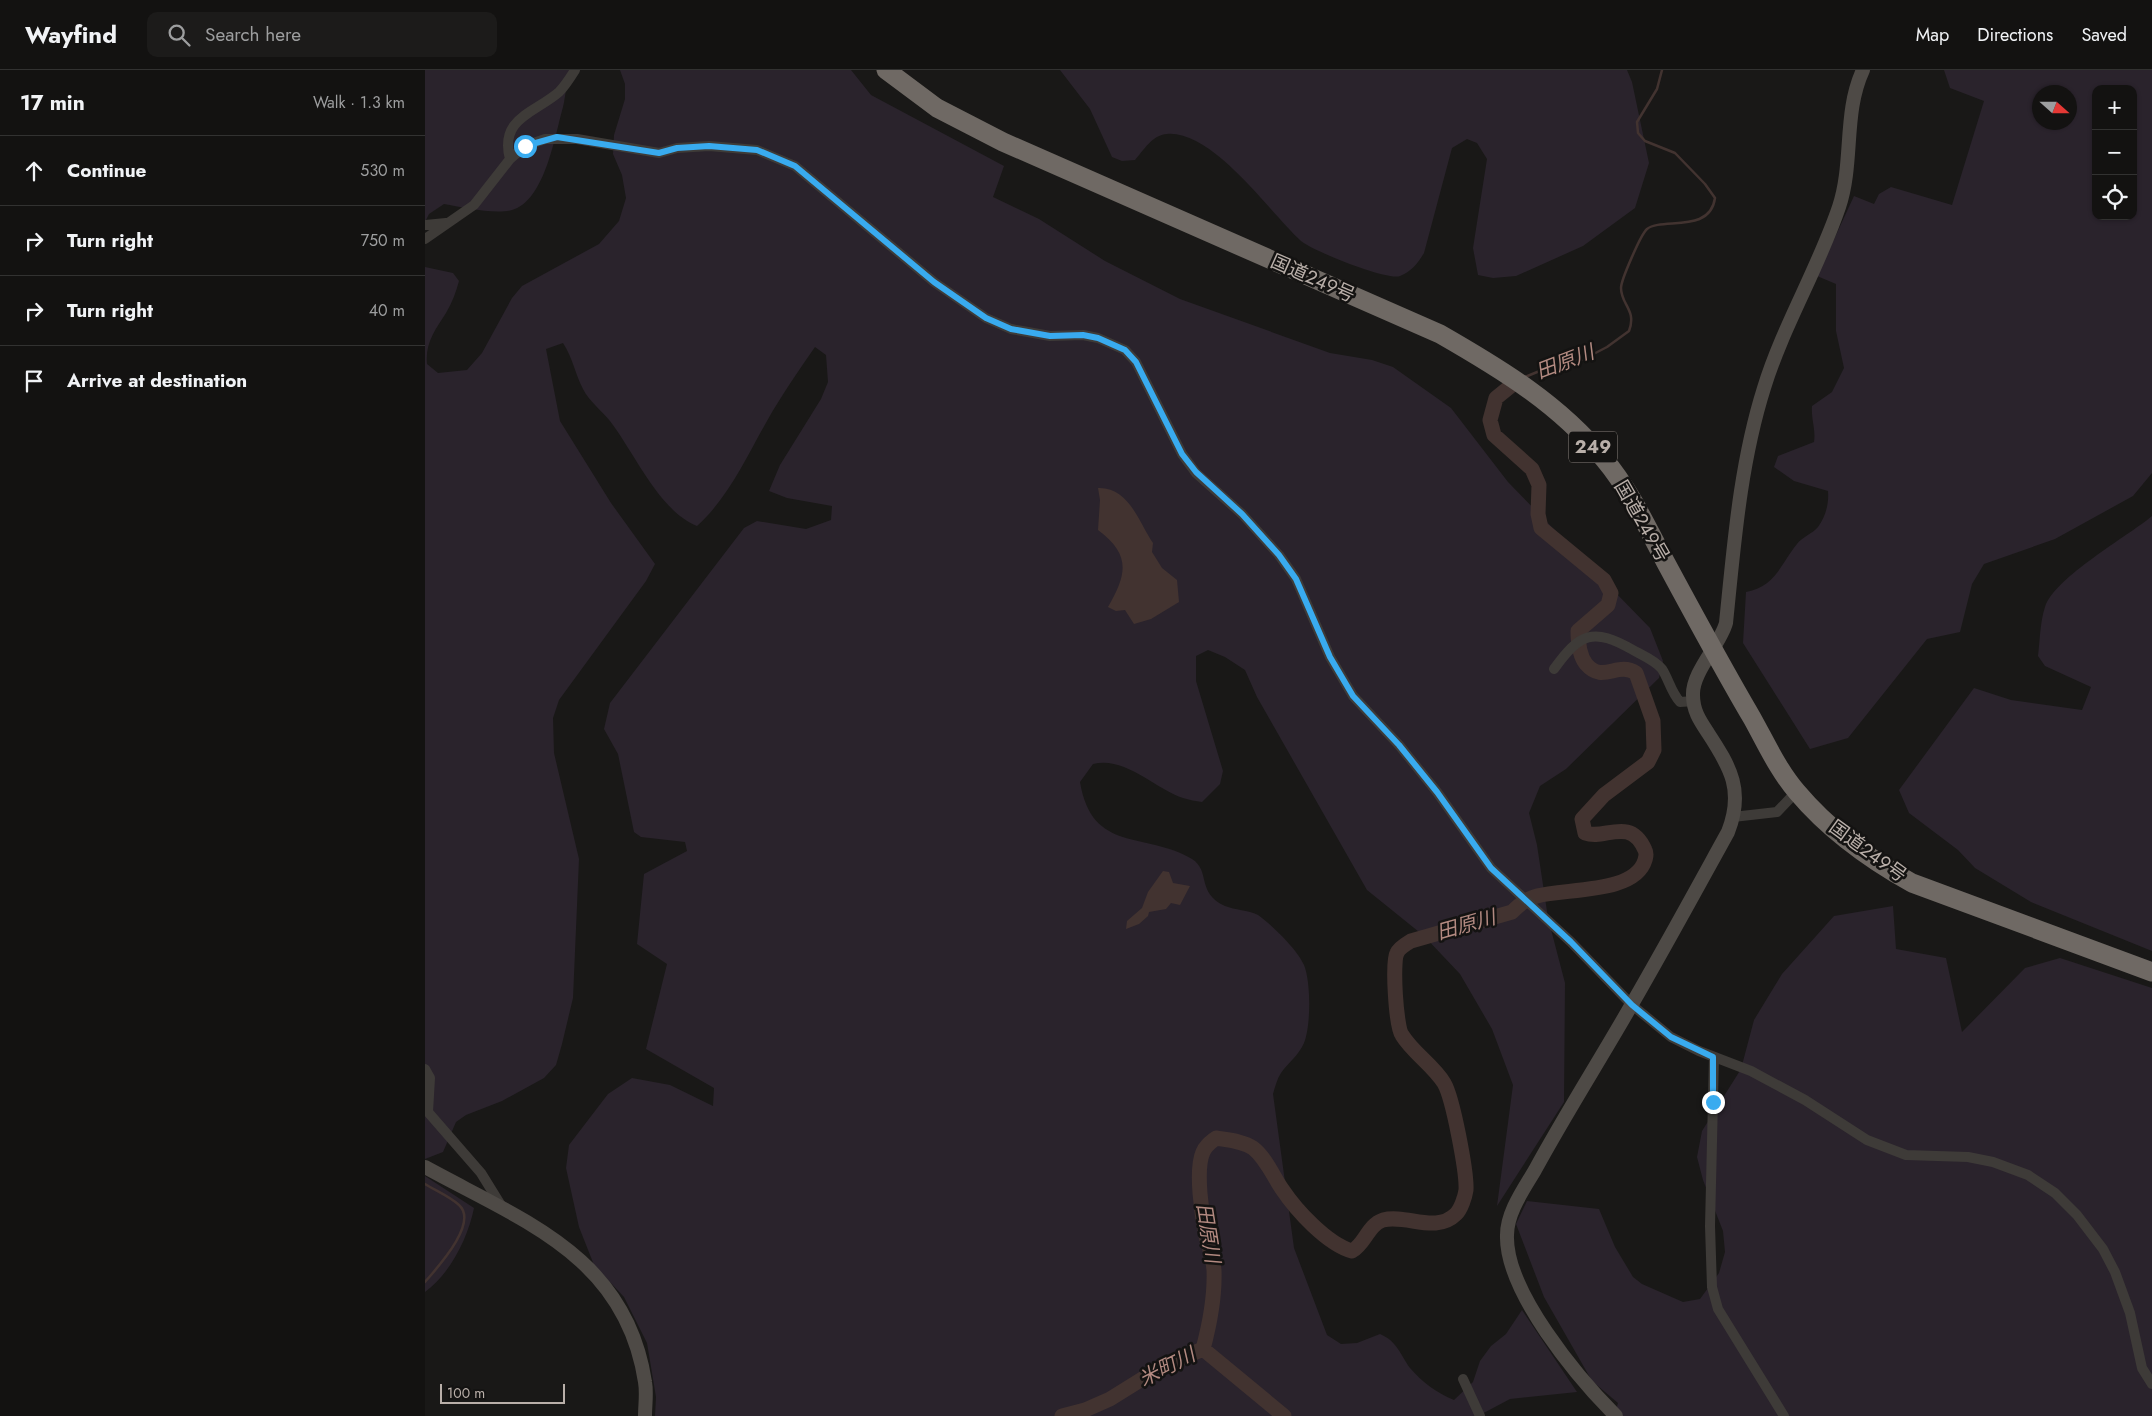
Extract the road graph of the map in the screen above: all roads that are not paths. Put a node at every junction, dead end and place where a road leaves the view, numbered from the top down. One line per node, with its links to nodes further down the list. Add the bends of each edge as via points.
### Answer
1 (575, 70): 4 (street, via 561,90 525,113 513,126 507,144)
2 (887, 70): 8 (highway, 国道249号 / 249, via 937,108 1003,142 1440,334 1539,396 1577,429 1627,490)
3 (1863, 70): 8 (street, via 1853,100 1847,171 1839,207 1773,364 1758,410 1744,474 1726,623)
4 (510, 159): 5 (street, via 474,205); 14 (street, via 525,146 557,137 659,153 709,146 757,150 795,166 934,282 986,318 1011,329 1050,336 1098,338 1125,350 1136,362 1171,434 1196,472 1242,514 1296,579 1330,657 1353,696 1437,792 1491,868 1571,942)
5 (447, 223): 6 (street); 7 (street)
6 (425, 225)
7 (425, 239)
8 (1713, 650): 10 (street, via 1693,687); 11 (highway, 国道249号 / 249)
9 (1554, 669): 10 (street, via 1570,648 1590,635 1611,638 1661,668 1680,702)
10 (1694, 701): 12 (street, via 1696,716 1732,774 1736,799)
11 (1796, 792): 12 (street, via 1777,812); 13 (highway, 国道249号 / 249, via 1849,843 1912,883)
12 (1733, 818): 14 (street)
13 (2152, 972)
14 (1632, 1005): 15 (street, via 1671,1037); 23 (street, via 1517,1202 1507,1235 1520,1290 1592,1393)
15 (1713, 1057): 20 (street, via 1751,1071 1805,1100 1867,1140 1906,1155 1968,1157 1993,1162 2028,1176 2055,1193 2077,1215 2115,1272 2130,1313 2142,1368); 24 (street, via 1712,1287 1718,1309)
16 (425, 1068): 18 (street, via 430,1078 428,1112 481,1173)
17 (425, 1167): 18 (street)
18 (502, 1207): 21 (street, via 562,1244 595,1273 613,1297 626,1317 639,1358 645,1383)
19 (1463, 1379): 22 (street)
20 (2152, 1384)
21 (645, 1412)
22 (1480, 1416)
23 (1616, 1416)
24 (1784, 1416)

